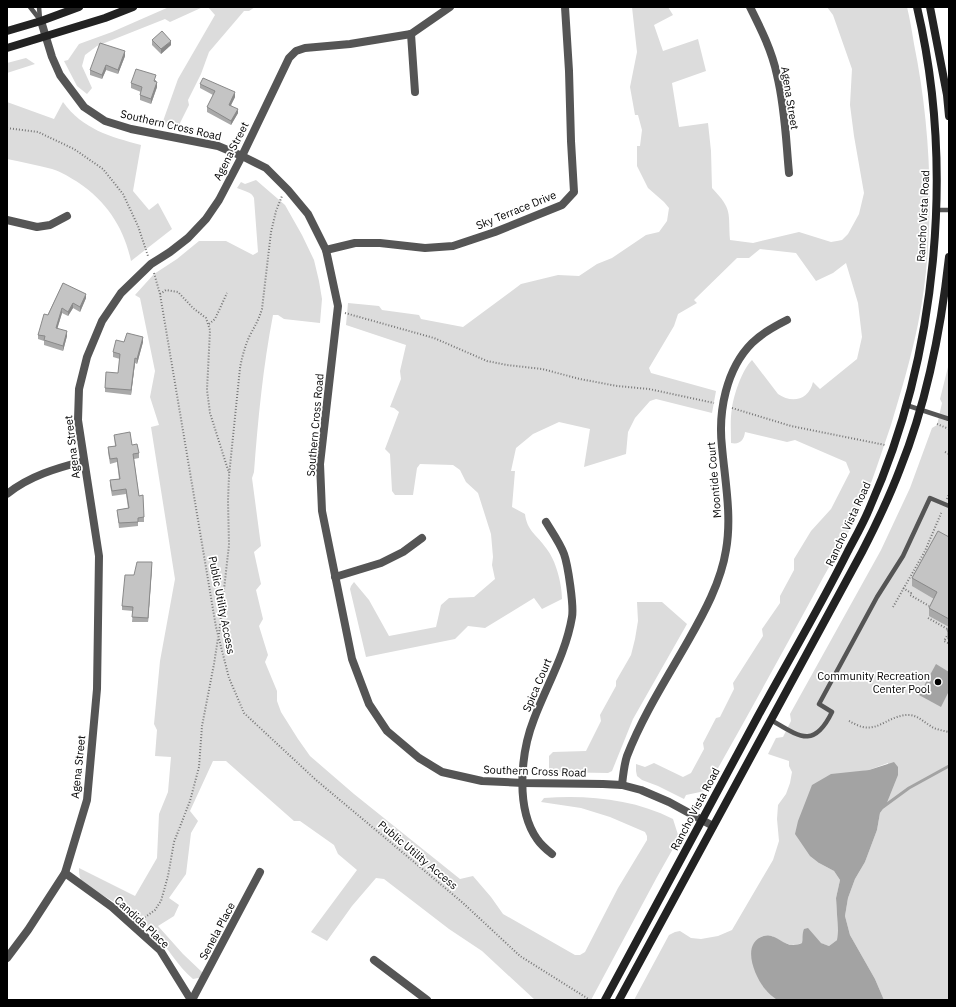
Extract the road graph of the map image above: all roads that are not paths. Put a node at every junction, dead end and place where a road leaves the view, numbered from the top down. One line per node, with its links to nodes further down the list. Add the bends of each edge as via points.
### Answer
1 (30, 7): 10 (lane)
2 (39, 7): 10 (lane)
3 (79, 7): 10 (main road)
4 (133, 7): 13 (main road)
5 (450, 7): 12 (street, Agena Street)
6 (565, 7): 23 (street, Sky Terrace Drive, via 574,192 562,205 496,232 453,246 425,248 380,243 355,244)
7 (750, 7): 18 (street, Agena Street, via 767,42 777,75)
8 (916, 7): 19 (main road, Rancho Vista Road, via 922,28 936,132)
9 (930, 7): 16 (main road)
10 (41, 21): 11 (main road); 13 (street, Southern Cross Road)
11 (7, 31)
12 (411, 34): 15 (street); 17 (street, Agena Street, via 350,44 313,46 296,51 289,58)
13 (46, 37): 14 (main road); 17 (street, Southern Cross Road, via 60,75 71,91 84,107 105,121 131,129 218,146)
14 (7, 48)
15 (415, 92)
16 (949, 116)
17 (242, 156): 23 (street, Southern Cross Road, via 266,168 287,188 308,214); 29 (street, Agena Street, via 206,219 188,238 151,264 121,293 102,321 87,357 79,389 78,420)
18 (789, 173)
19 (936, 210): 20 (lane); 26 (main road, Rancho Vista Road, via 931,275 922,339)
20 (949, 210)
21 (67, 216): 22 (street, via 50,225 37,227)
22 (7, 220)
23 (326, 250): 34 (street, Southern Cross Road, via 338,311 320,464 322,511)
24 (949, 258): 27 (main road, via 939,334)
25 (787, 320): 37 (street, Moontide Court, via 752,343 737,363 730,379 721,423 729,517 726,550 716,587 701,618 638,731 627,757)
26 (906, 405): 27 (lane); 38 (main road, Rancho Vista Road, via 894,448 870,508 828,591)
27 (921, 409): 28 (lane); 35 (main road, via 901,469 882,513)
28 (949, 419)
29 (84, 461): 30 (street, via 34,478); 41 (street, Agena Street, via 99,556 97,689 87,800)
30 (7, 494)
31 (949, 506): 35 (lane, via 930,498 903,556 877,597 819,704 832,712 821,731 803,737)
32 (546, 522): 36 (street, Spica Court, via 564,554 573,615 566,643 524,749)
33 (422, 538): 34 (street, via 403,552 381,563)
34 (335, 577): 36 (street, Southern Cross Road, via 352,659 369,704 387,731 419,758 442,772 482,781)
35 (771, 720): 39 (main road)
36 (523, 783): 37 (street, Southern Cross Road); 40 (street, Spica Court, via 523,801 528,822 537,840)
37 (622, 785): 38 (street, Southern Cross Road, via 669,802)
38 (701, 820): 39 (street, Southern Cross Road); 47 (main road, Rancho Vista Road)
39 (713, 826): 48 (main road)
40 (552, 854)
41 (65, 872): 43 (street, Agena Street); 45 (street, Candida Place, via 112,908 160,950)
42 (260, 872): 45 (street, Senela Place)
43 (7, 958)
44 (374, 960): 46 (street)
45 (191, 1000)
46 (427, 1000)
47 (605, 1000)
48 (619, 1000)

